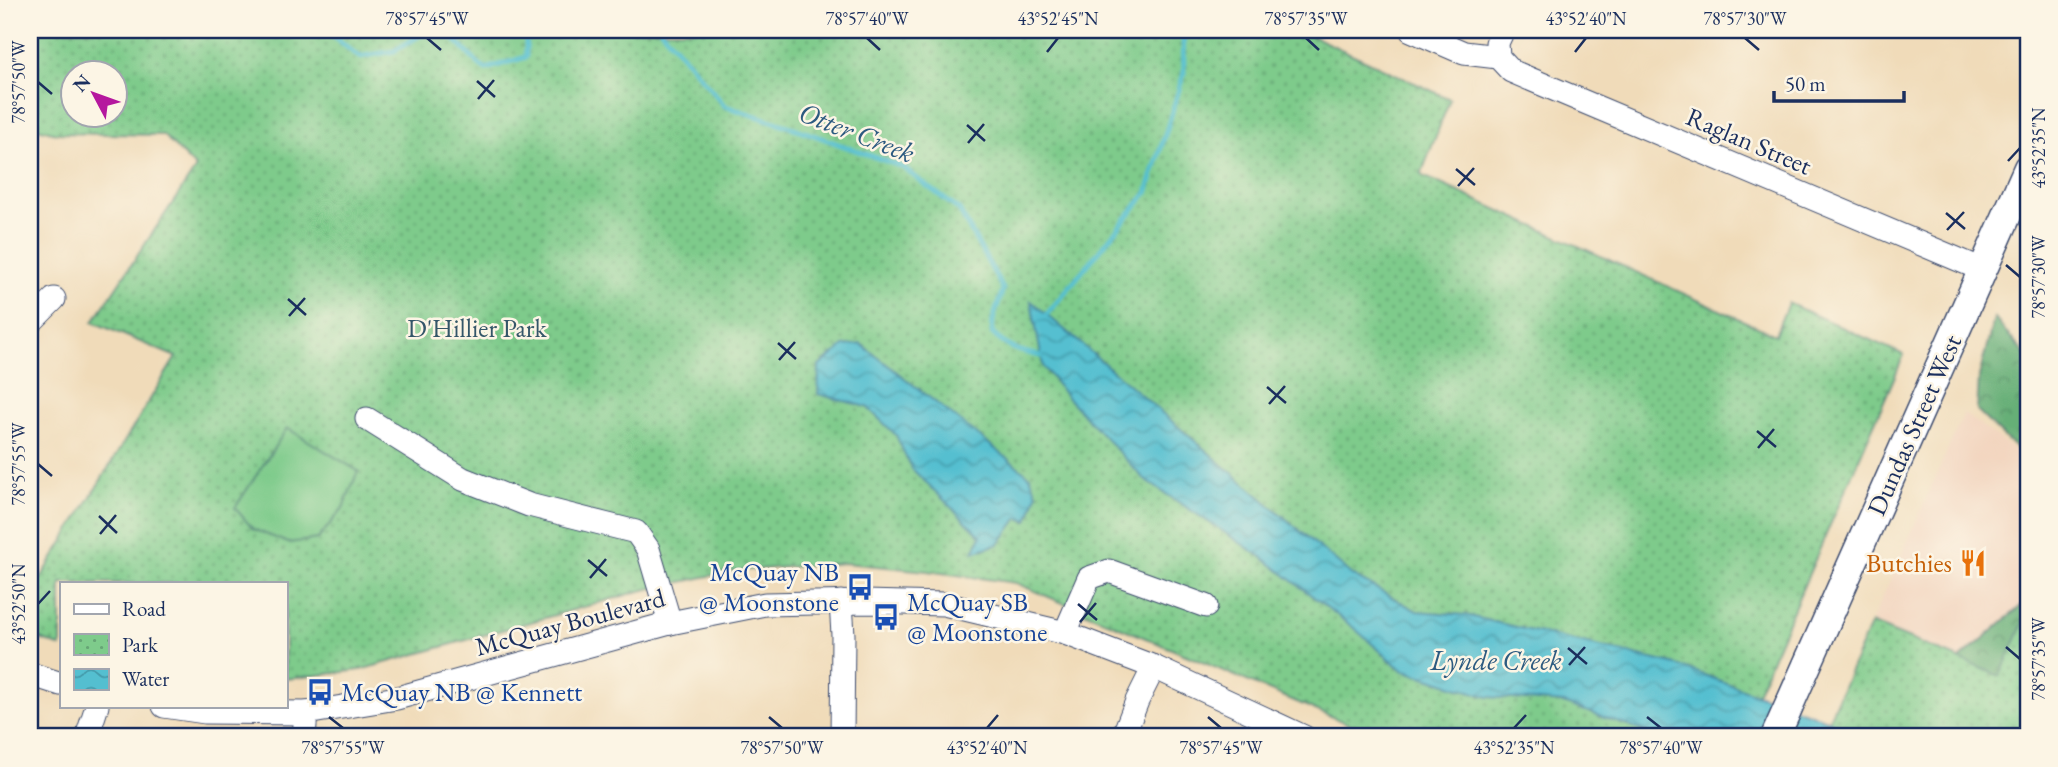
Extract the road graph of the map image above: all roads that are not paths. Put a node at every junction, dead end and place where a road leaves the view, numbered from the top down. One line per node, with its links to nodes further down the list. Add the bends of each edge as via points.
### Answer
1 (1411, 30): 3 (street, via 1464,53)
2 (1503, 30): 3 (street, via 1497,43)
3 (1498, 57): 5 (street, Raglan Street, via 1511,71)
4 (2028, 168): 5 (main road, Dundas Street West)
5 (1983, 270): 19 (main road, Dundas Street West)
6 (54, 299): 7 (street)
7 (30, 323)
8 (367, 419): 11 (street, via 463,479 529,505 636,532 648,549)
9 (841, 602): 11 (street, McQuay Boulevard, via 765,604); 12 (street, McQuay Boulevard, via 944,604); 22 (street)
10 (1206, 607): 12 (street, via 1109,571 1089,578)
11 (670, 623): 18 (street, McQuay Boulevard, via 397,698)
12 (1065, 633): 13 (street, McQuay Boulevard)
13 (1154, 667): 23 (street); 24 (street, McQuay Boulevard)
14 (30, 674): 15 (street)
15 (60, 684)
16 (96, 708): 20 (street)
17 (178, 708): 18 (street, McQuay Boulevard)
18 (306, 713): 21 (street)
19 (1779, 729)
20 (87, 737)
21 (304, 737)
22 (842, 737)
23 (1122, 737)
24 (1303, 737)

